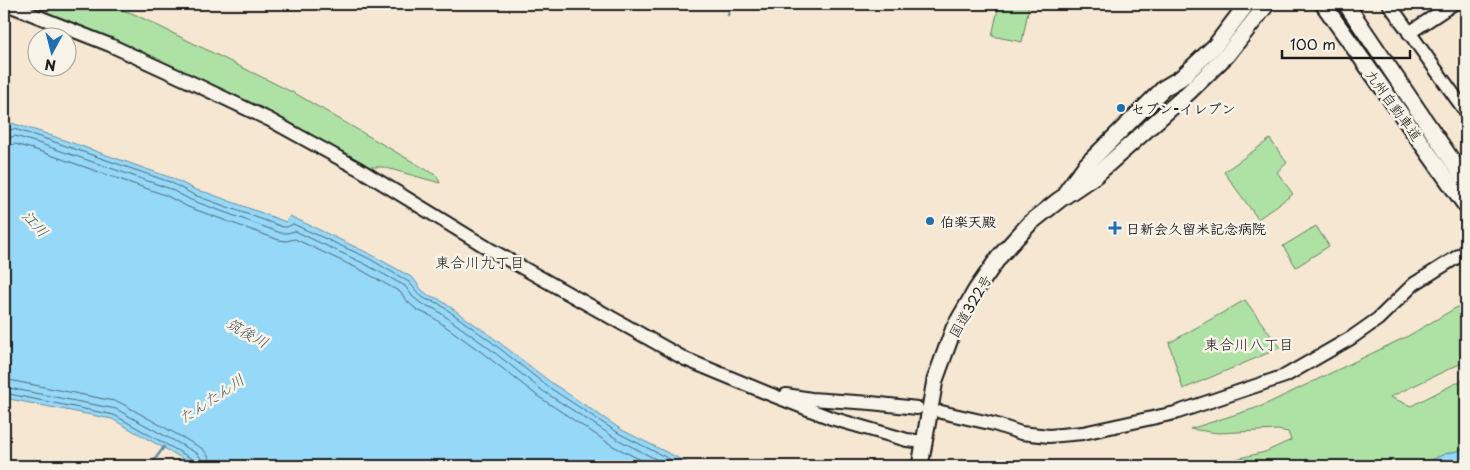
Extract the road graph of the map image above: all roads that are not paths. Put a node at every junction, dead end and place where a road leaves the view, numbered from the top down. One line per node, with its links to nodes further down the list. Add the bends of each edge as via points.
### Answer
1 (6, 4): 14 (street, via 110,46 270,120 608,316 686,358)
2 (1246, 4): 11 (highway, 国道322号, via 1215,46 1181,78 1164,88 1093,158)
3 (1267, 4): 11 (highway, 国道322号, via 1227,55 1189,92 1096,175)
4 (1322, 4): 12 (highway, 九州自動車道)
5 (1346, 4): 10 (highway, 九州自動車道)
6 (1389, 4): 8 (street)
7 (1453, 4): 8 (street)
8 (1409, 33): 9 (street)
9 (1466, 112)
10 (1466, 181)
11 (1059, 200): 17 (highway, 国道322号, via 1030,223 999,258 954,328 935,380)
12 (1466, 206)
13 (1465, 252): 16 (street, via 1414,284 1378,319 1351,338 1285,376 1175,414 1083,434 1049,436 1021,433)
14 (772, 395): 15 (street, via 789,394 810,399); 17 (street, via 849,424 907,440)
15 (917, 408)
16 (941, 412)
17 (922, 453)

